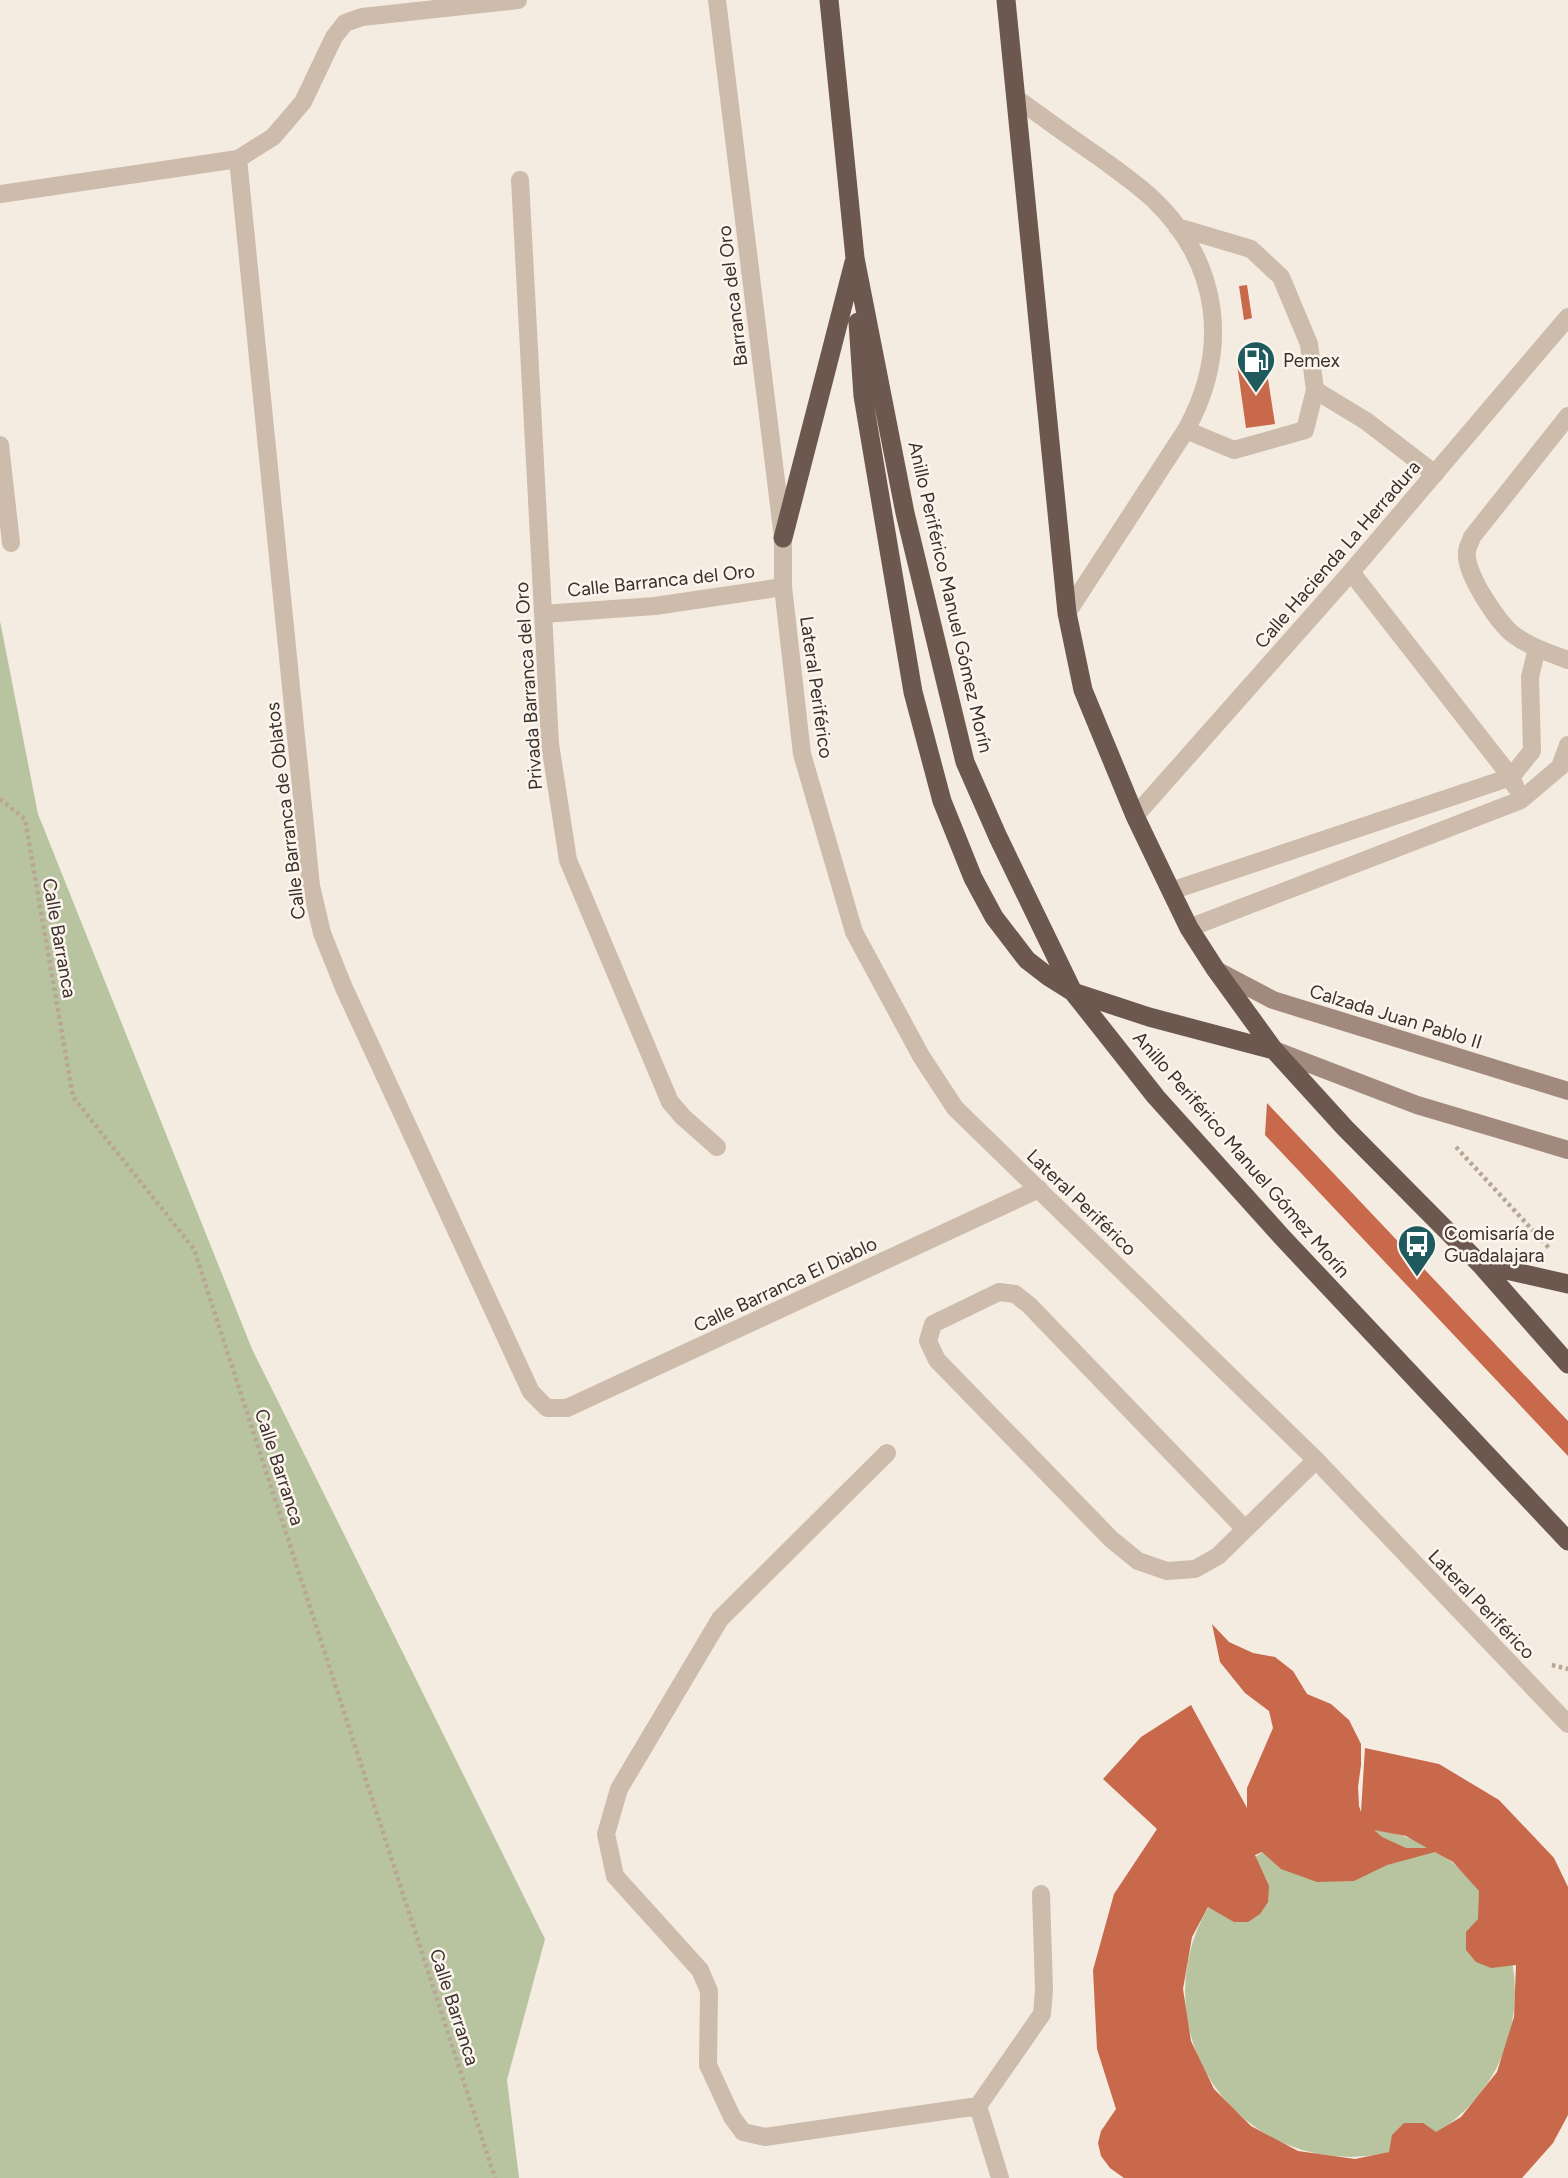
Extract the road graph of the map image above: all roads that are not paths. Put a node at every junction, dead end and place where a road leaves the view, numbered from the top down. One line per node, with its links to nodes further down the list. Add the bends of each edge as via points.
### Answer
1 (517, 0): 6 (street, via 362,17 345,23 303,102 273,137)
2 (717, 0): 17 (street, Barranca del Oro)
3 (829, 0): 10 (highway, Anillo Periférico Manuel Gómez Morín)
4 (1006, 0): 5 (highway)
5 (1016, 98): 9 (street, via 1130,179); 21 (highway)
6 (238, 159): 8 (street); 41 (street, Calle Barranca de Oblatos, via 312,886 322,933 531,1392)
7 (520, 180): 22 (street, Privada Barranca del Oro)
8 (0, 194)
9 (1177, 227): 12 (street, via 1251,249 1280,277 1309,344); 14 (street, via 1203,273 1214,326 1208,380)
10 (855, 258): 17 (highway); 32 (highway, Anillo Periférico Manuel Gómez Morín, via 905,513 965,762); 32 (highway, via 863,396 884,532 913,692 942,801 994,917 1027,960)
11 (1568, 317): 16 (street, Calle Hacienda La Herradura)
12 (1315, 390): 14 (street, via 1305,430 1234,450); 16 (street, via 1366,421)
13 (1568, 416): 23 (street, via 1472,537 1466,553 1470,570 1499,621 1514,636)
14 (1186, 430): 21 (street)
15 (0, 445): 18 (street)
16 (1435, 474): 19 (street, Calle Hacienda La Herradura)
17 (783, 538): 20 (street, Barranca del Oro)
18 (11, 542)
19 (1351, 572): 26 (street); 28 (street, Calle Hacienda La Herradura)
20 (783, 587): 22 (street, Calle Barranca del Oro, via 655,606); 37 (street, Lateral Periférico, via 802,754 854,932 921,1056 955,1108)
21 (1068, 613): 28 (highway, via 1083,690)
22 (543, 614): 35 (street, Privada Barranca del Oro, via 550,744 568,860 670,1102)
23 (1537, 648): 24 (street); 26 (street, via 1530,677 1532,751)
24 (1568, 660)
25 (1568, 745): 27 (street, via 1560,767)
26 (1511, 777): 27 (street); 29 (street)
27 (1521, 800): 30 (street)
28 (1135, 816): 29 (highway)
29 (1171, 891): 30 (highway)
30 (1189, 928): 31 (highway)
31 (1216, 970): 33 (highway); 34 (main road, Calzada Juan Pablo II, via 1273,1000)
32 (1073, 992): 33 (highway); 45 (highway, Anillo Periférico Manuel Gómez Morín, via 1156,1097 1255,1207)
33 (1274, 1050): 36 (main road, via 1417,1105); 38 (highway)
34 (1568, 1091)
35 (718, 1147)
36 (1568, 1150)
37 (1039, 1189): 41 (street, Calle Barranca El Diablo, via 567,1408); 43 (street, Lateral Periférico)
38 (1480, 1264): 39 (highway); 40 (highway)
39 (1568, 1284)
40 (1568, 1364)
41 (547, 1408)
42 (887, 1453): 48 (street, via 720,1619 619,1789 606,1834 615,1876 700,1970 709,1992 708,2065 743,2132 765,2137)
43 (1316, 1460): 44 (street); 46 (street, Lateral Periférico)
44 (1245, 1529): 44 (street, via 1219,1556 1195,1569 1167,1571 1138,1561 1111,1539 937,1360 928,1341 933,1324 999,1292 1015,1294)
45 (1568, 1541)
46 (1568, 1724)
47 (1041, 1894): 48 (street, via 1042,2014)
48 (978, 2106): 49 (street)
49 (1000, 2178)

